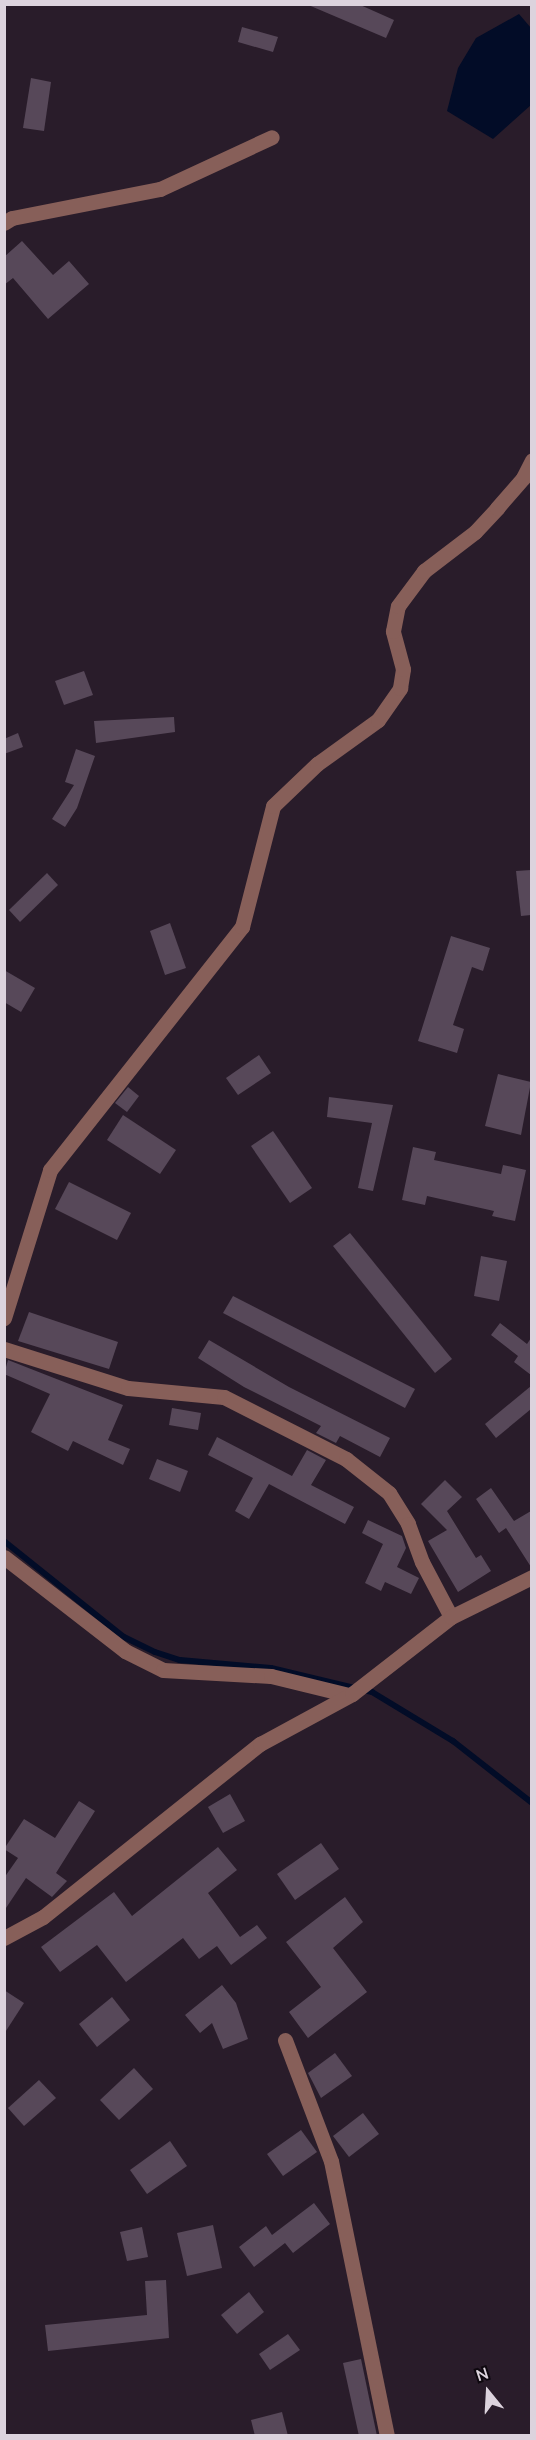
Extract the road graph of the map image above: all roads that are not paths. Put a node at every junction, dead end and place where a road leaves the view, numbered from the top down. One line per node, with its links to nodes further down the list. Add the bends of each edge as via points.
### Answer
1 (272, 137): 2 (street, via 160,189 12,218)
2 (4, 223)
3 (531, 460): 4 (street, via 523,478 497,508 475,532 424,571 398,606 393,631 403,669 393,701 378,720 317,764 273,806 242,927 50,1170)
4 (4, 1318)
5 (4, 1348): 8 (street, via 128,1388 224,1397 346,1459 389,1493 408,1524 422,1562)
6 (4, 1557): 9 (street, via 125,1651 163,1670 271,1676)
7 (531, 1577): 8 (street)
8 (451, 1617): 9 (street)
9 (350, 1694): 10 (street, via 260,1744 43,1917)
10 (4, 1938)
11 (285, 2040): 12 (street, via 332,2161)
12 (387, 2436)

